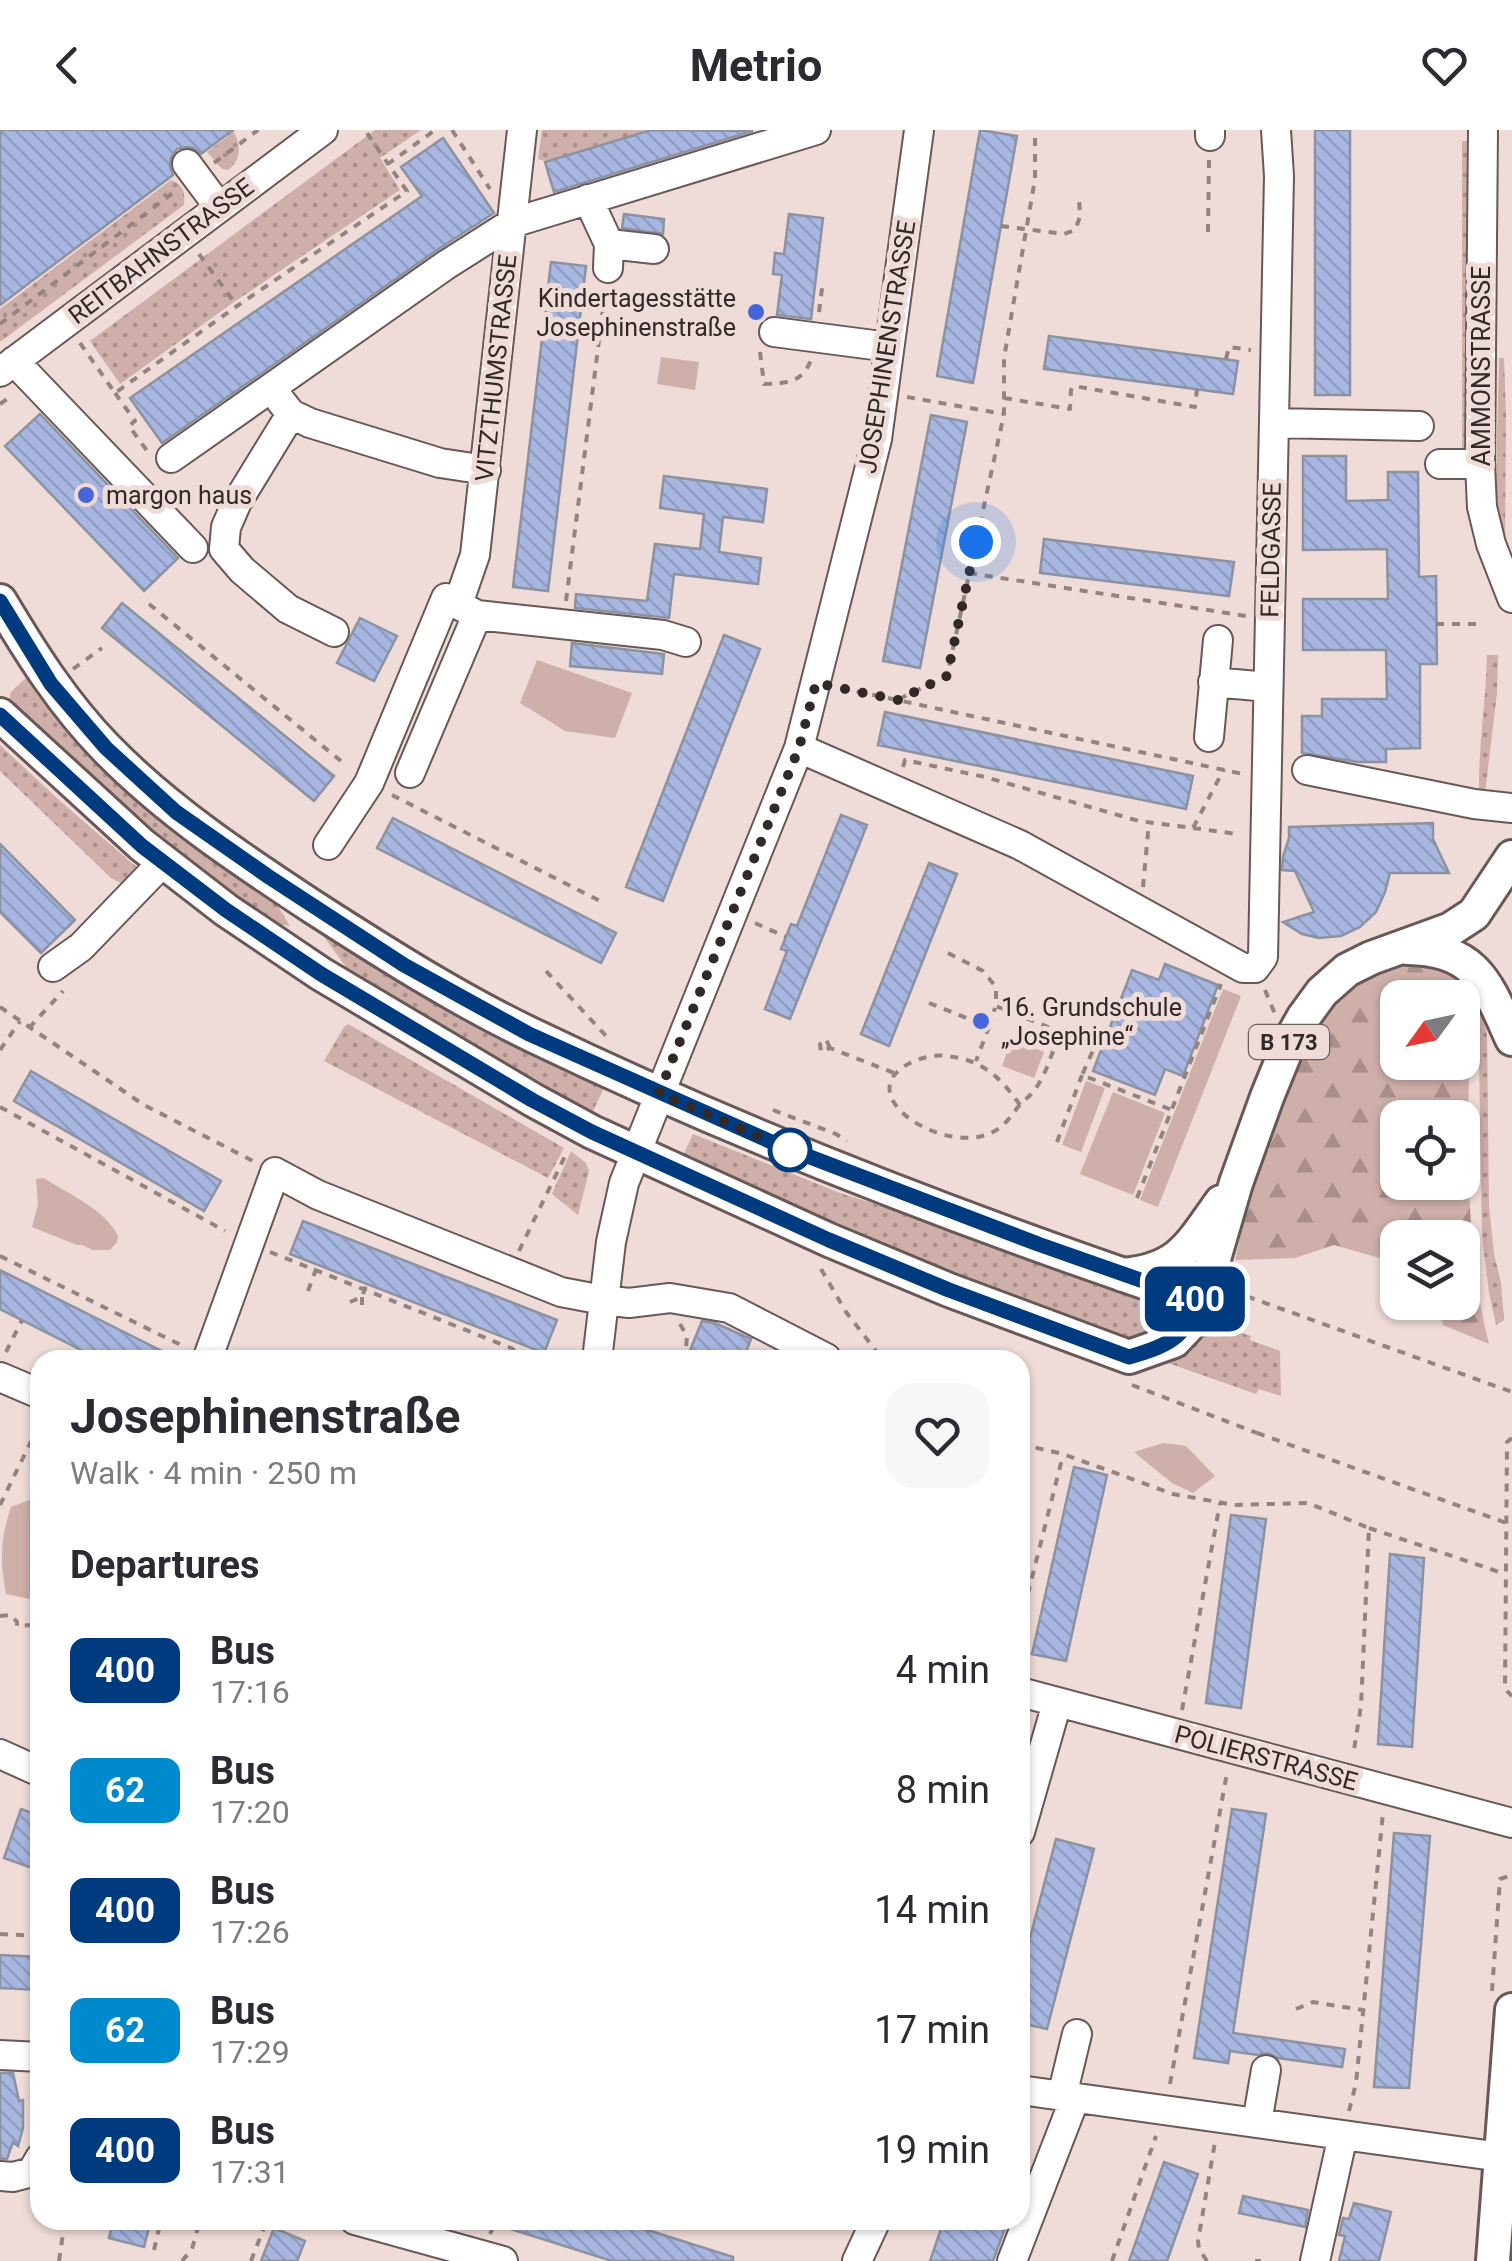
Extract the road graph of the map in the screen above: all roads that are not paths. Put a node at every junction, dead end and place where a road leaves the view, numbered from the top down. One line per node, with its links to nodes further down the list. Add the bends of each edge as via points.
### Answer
1 (323, 130): 9 (street, REITBAHNSTRASSE)
2 (522, 130): 10 (street, VITZTHUMSTRASSE)
3 (816, 130): 8 (street)
4 (919, 130): 13 (street, JOSEPHINENSTRASSE)
5 (1276, 130): 17 (street, FELDGASSE)
6 (1484, 132): 21 (street, AMMONSTRASSE)
7 (192, 170): 9 (street)
8 (588, 200): 10 (street); 11 (street, via 608,256)
9 (219, 207): 14 (street, REITBAHNSTRASSE)
10 (512, 223): 15 (street); 22 (street, VITZTHUMSTRASSE)
11 (654, 249)
12 (774, 332): 13 (street)
13 (889, 347): 34 (street, JOSEPHINENSTRASSE, via 877,438)
14 (15, 371): 23 (street)
15 (270, 387): 16 (street); 19 (street)
16 (290, 414): 22 (street, via 440,463); 27 (street, via 237,502 224,549 288,608)
17 (1274, 423): 18 (street); 31 (street, FELDGASSE)
18 (1419, 426)
19 (160, 456)
20 (1440, 464): 21 (street)
21 (1480, 464): 24 (street, AMMONSTRASSE, via 1482,507)
22 (486, 470): 26 (street, VITZTHUMSTRASSE)
23 (192, 548)
24 (1512, 598)
25 (0, 600): 44 (main road, via 51,684 106,748 176,812 404,965 529,1034)
26 (468, 609): 29 (street); 36 (street, VITZTHUMSTRASSE); 38 (street, via 446,598 369,783)
27 (334, 632)
28 (1218, 640): 30 (street)
29 (686, 642)
30 (1213, 682): 31 (street); 33 (street)
31 (1268, 688): 34 (street, FELDGASSE, via 1263,956 1255,968 1243,968 1020,845)
32 (0, 715): 40 (main road)
33 (1209, 737)
34 (799, 748): 44 (street, JOSEPHINENSTRASSE)
35 (1306, 770): 37 (street)
36 (410, 773)
37 (1512, 808)
38 (328, 845)
39 (1512, 857): 41 (main road, via 1474,914)
40 (163, 862): 42 (street, via 82,947); 45 (main road, via 354,994 532,1100)
41 (1399, 948): 43 (main road, B 173, via 1452,954 1474,970); 46 (main road, B 173, via 1347,970 1303,1018)
42 (53, 966)
43 (1512, 1039)
44 (659, 1093): 45 (street, JOSEPHINENSTRASSE); 47 (main road, via 848,1173)
45 (635, 1150): 48 (street, JOSEPHINENSTRASSE, via 610,1242); 49 (main road, via 829,1240 1129,1357 1174,1341)
46 (1236, 1183): 47 (main road, via 1179,1258); 49 (main road, B 173)
47 (1124, 1276): 49 (main road)
48 (603, 1300): 50 (street, via 561,1292 275,1172); 51 (street, JOSEPHINENSTRASSE); 52 (street, via 670,1298 729,1308)
49 (1200, 1301)
50 (210, 1350)
51 (598, 1350)
52 (810, 1350)
53 (0, 1377): 54 (street)
54 (30, 1390)
55 (1030, 1695): 56 (street, POLIERSTRASSE)
56 (1057, 1703): 59 (street); 60 (street, POLIERSTRASSE)
57 (0, 1754): 58 (street)
58 (30, 1768)
59 (1030, 1797)
60 (1512, 1822)
61 (1512, 2010): 66 (main road)
62 (1077, 2034): 68 (street)
63 (0, 2055): 64 (street)
64 (30, 2057)
65 (1266, 2070): 69 (street)
66 (1510, 2072): 71 (main road)
67 (1030, 2091): 68 (street)
68 (1069, 2097): 69 (street); 72 (street)
69 (1257, 2123): 70 (street)
70 (1343, 2135): 71 (street); 80 (street)
71 (1501, 2157): 73 (main road)
72 (1030, 2209)
73 (1504, 2218): 81 (main road)
74 (391, 2230): 77 (street)
75 (871, 2230): 78 (street)
76 (1023, 2230): 79 (street)
77 (503, 2261)
78 (857, 2261)
79 (1012, 2261)
80 (1314, 2261)
81 (1493, 2261)

